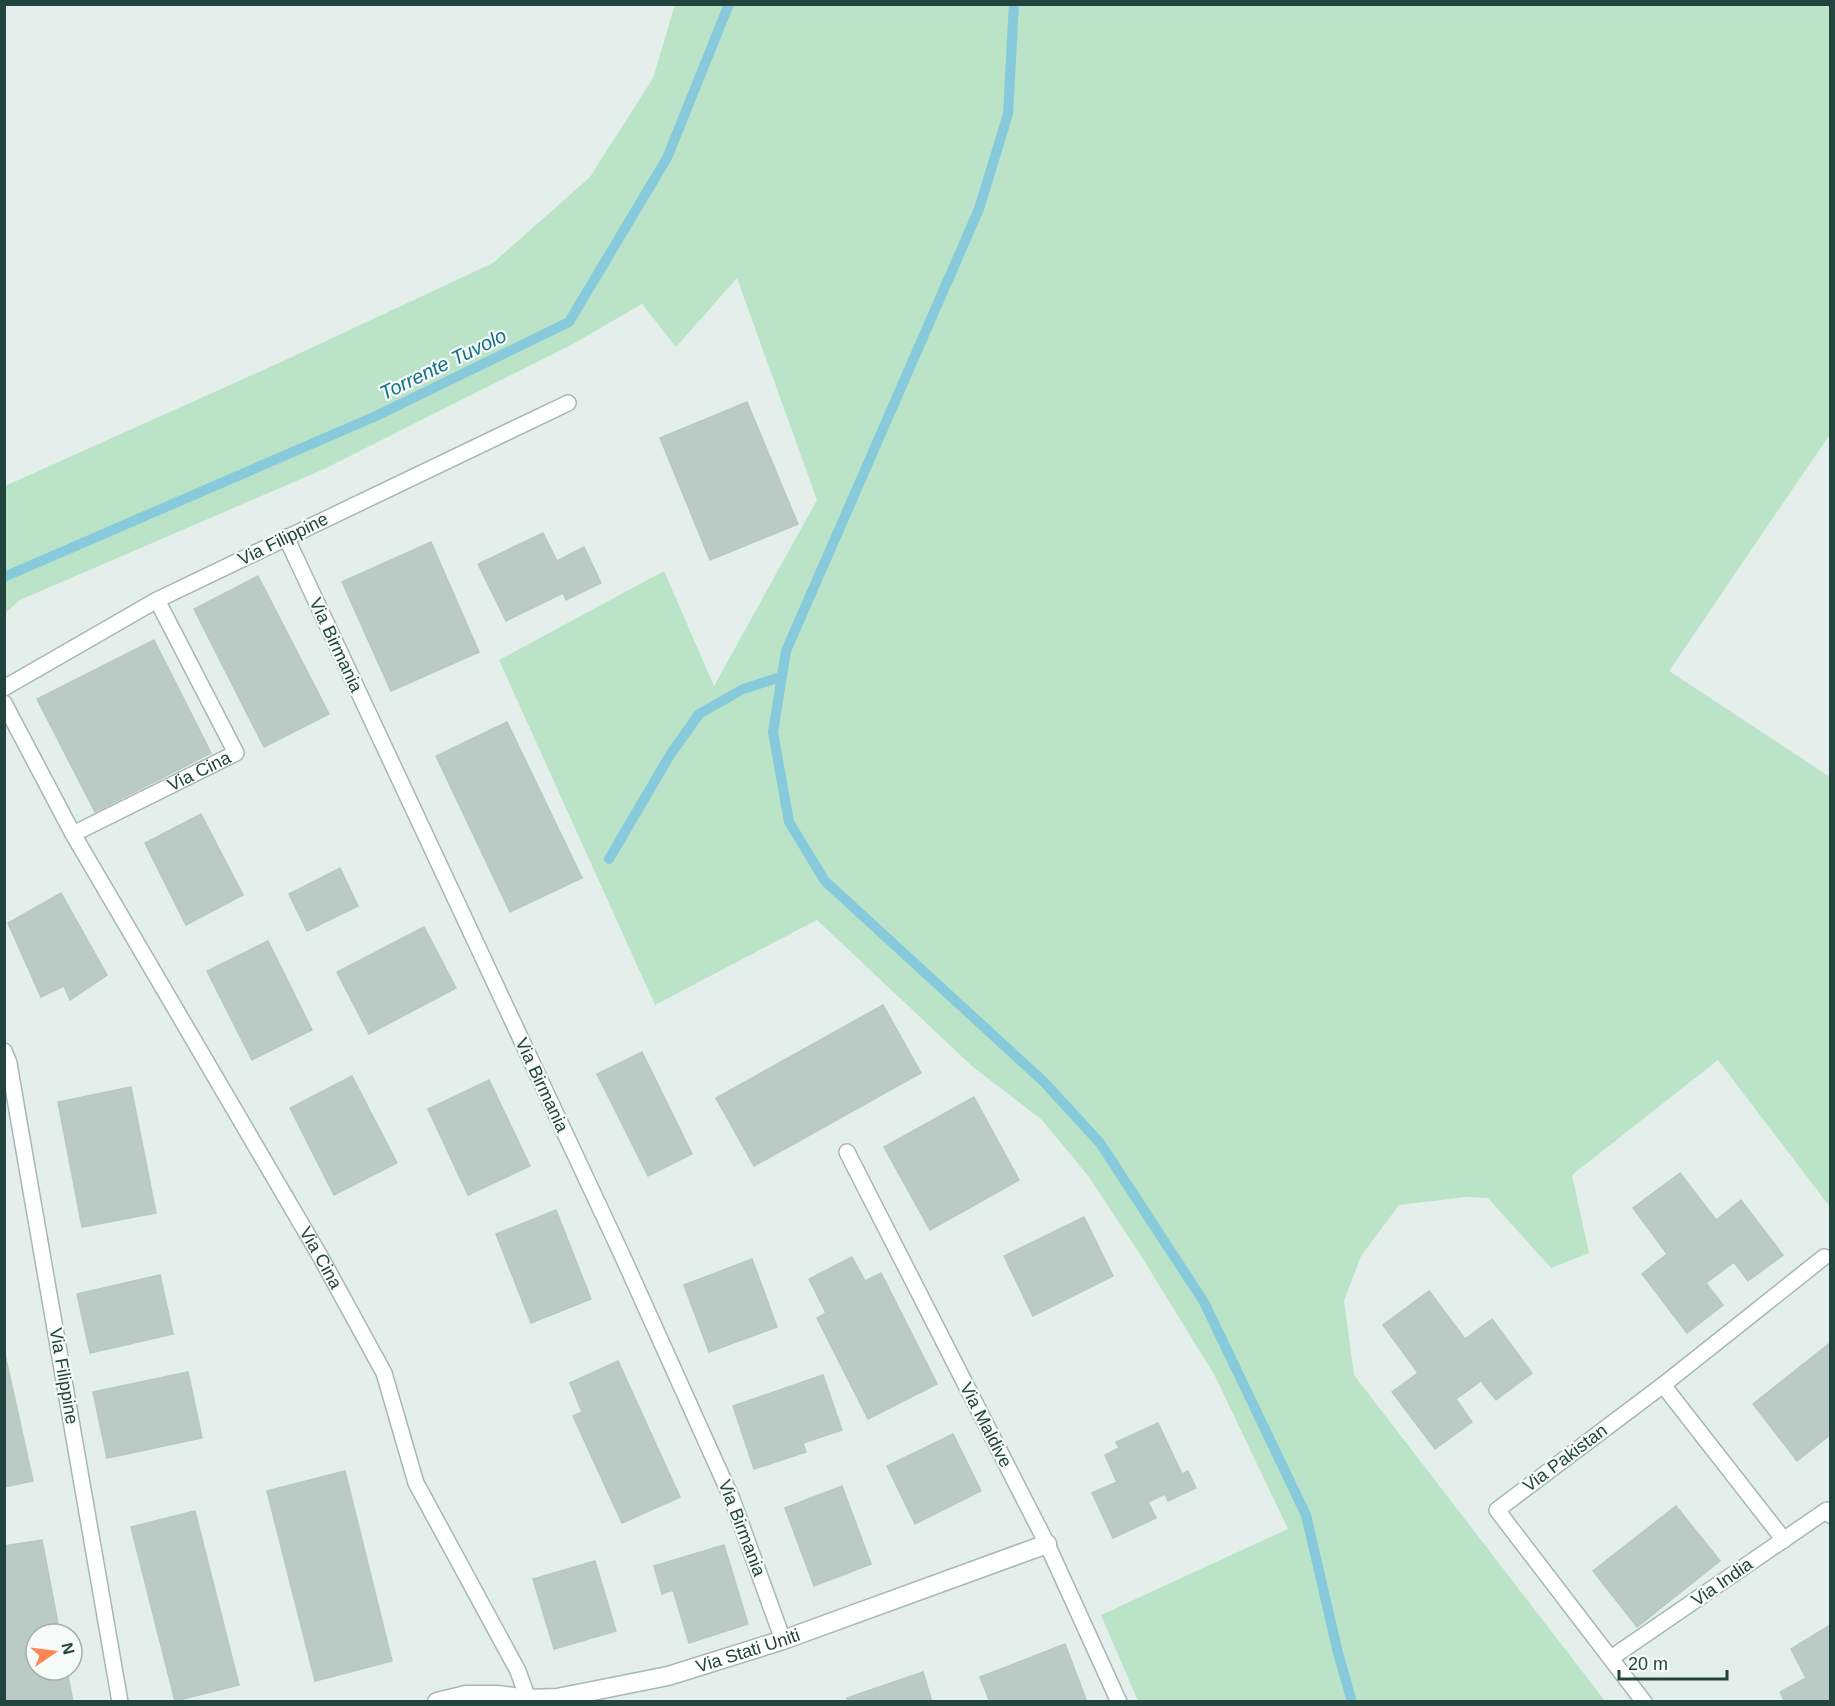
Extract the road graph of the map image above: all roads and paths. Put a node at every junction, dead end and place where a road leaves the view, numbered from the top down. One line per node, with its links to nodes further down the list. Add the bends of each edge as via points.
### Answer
1 (568, 403): 2 (lane, Via Filippine)
2 (286, 537): 3 (lane, Via Filippine); 14 (lane, Via Birmania, via 732,1499)
3 (157, 600): 4 (lane, Via Filippine); 6 (lane, Via Cina, via 236,753)
4 (4, 688)
5 (4, 703): 6 (lane, Via Cina)
6 (73, 834): 16 (lane, Via Cina, via 320,1256 384,1373 416,1483 518,1671)
7 (4, 1050): 17 (lane, Via Filippine)
8 (847, 1152): 13 (lane, Via Maldive)
9 (1824, 1257): 10 (lane, Via Pakistan)
10 (1663, 1385): 12 (lane); 15 (lane, Via Pakistan, via 1497,1510)
11 (1830, 1515): 12 (lane, Via India, via 1827,1510)
12 (1784, 1540): 15 (lane, Via India)
13 (1047, 1544): 14 (street, Via Stati Uniti); 19 (lane, Via Maldive)
14 (783, 1640): 16 (street, Via Stati Uniti, via 668,1676)
15 (1611, 1658): 20 (lane, Via Pakistan)
16 (529, 1700): 18 (street, Via Stati Uniti, via 476,1695)
17 (120, 1701)
18 (437, 1701)
19 (1119, 1701)
20 (1644, 1701)

